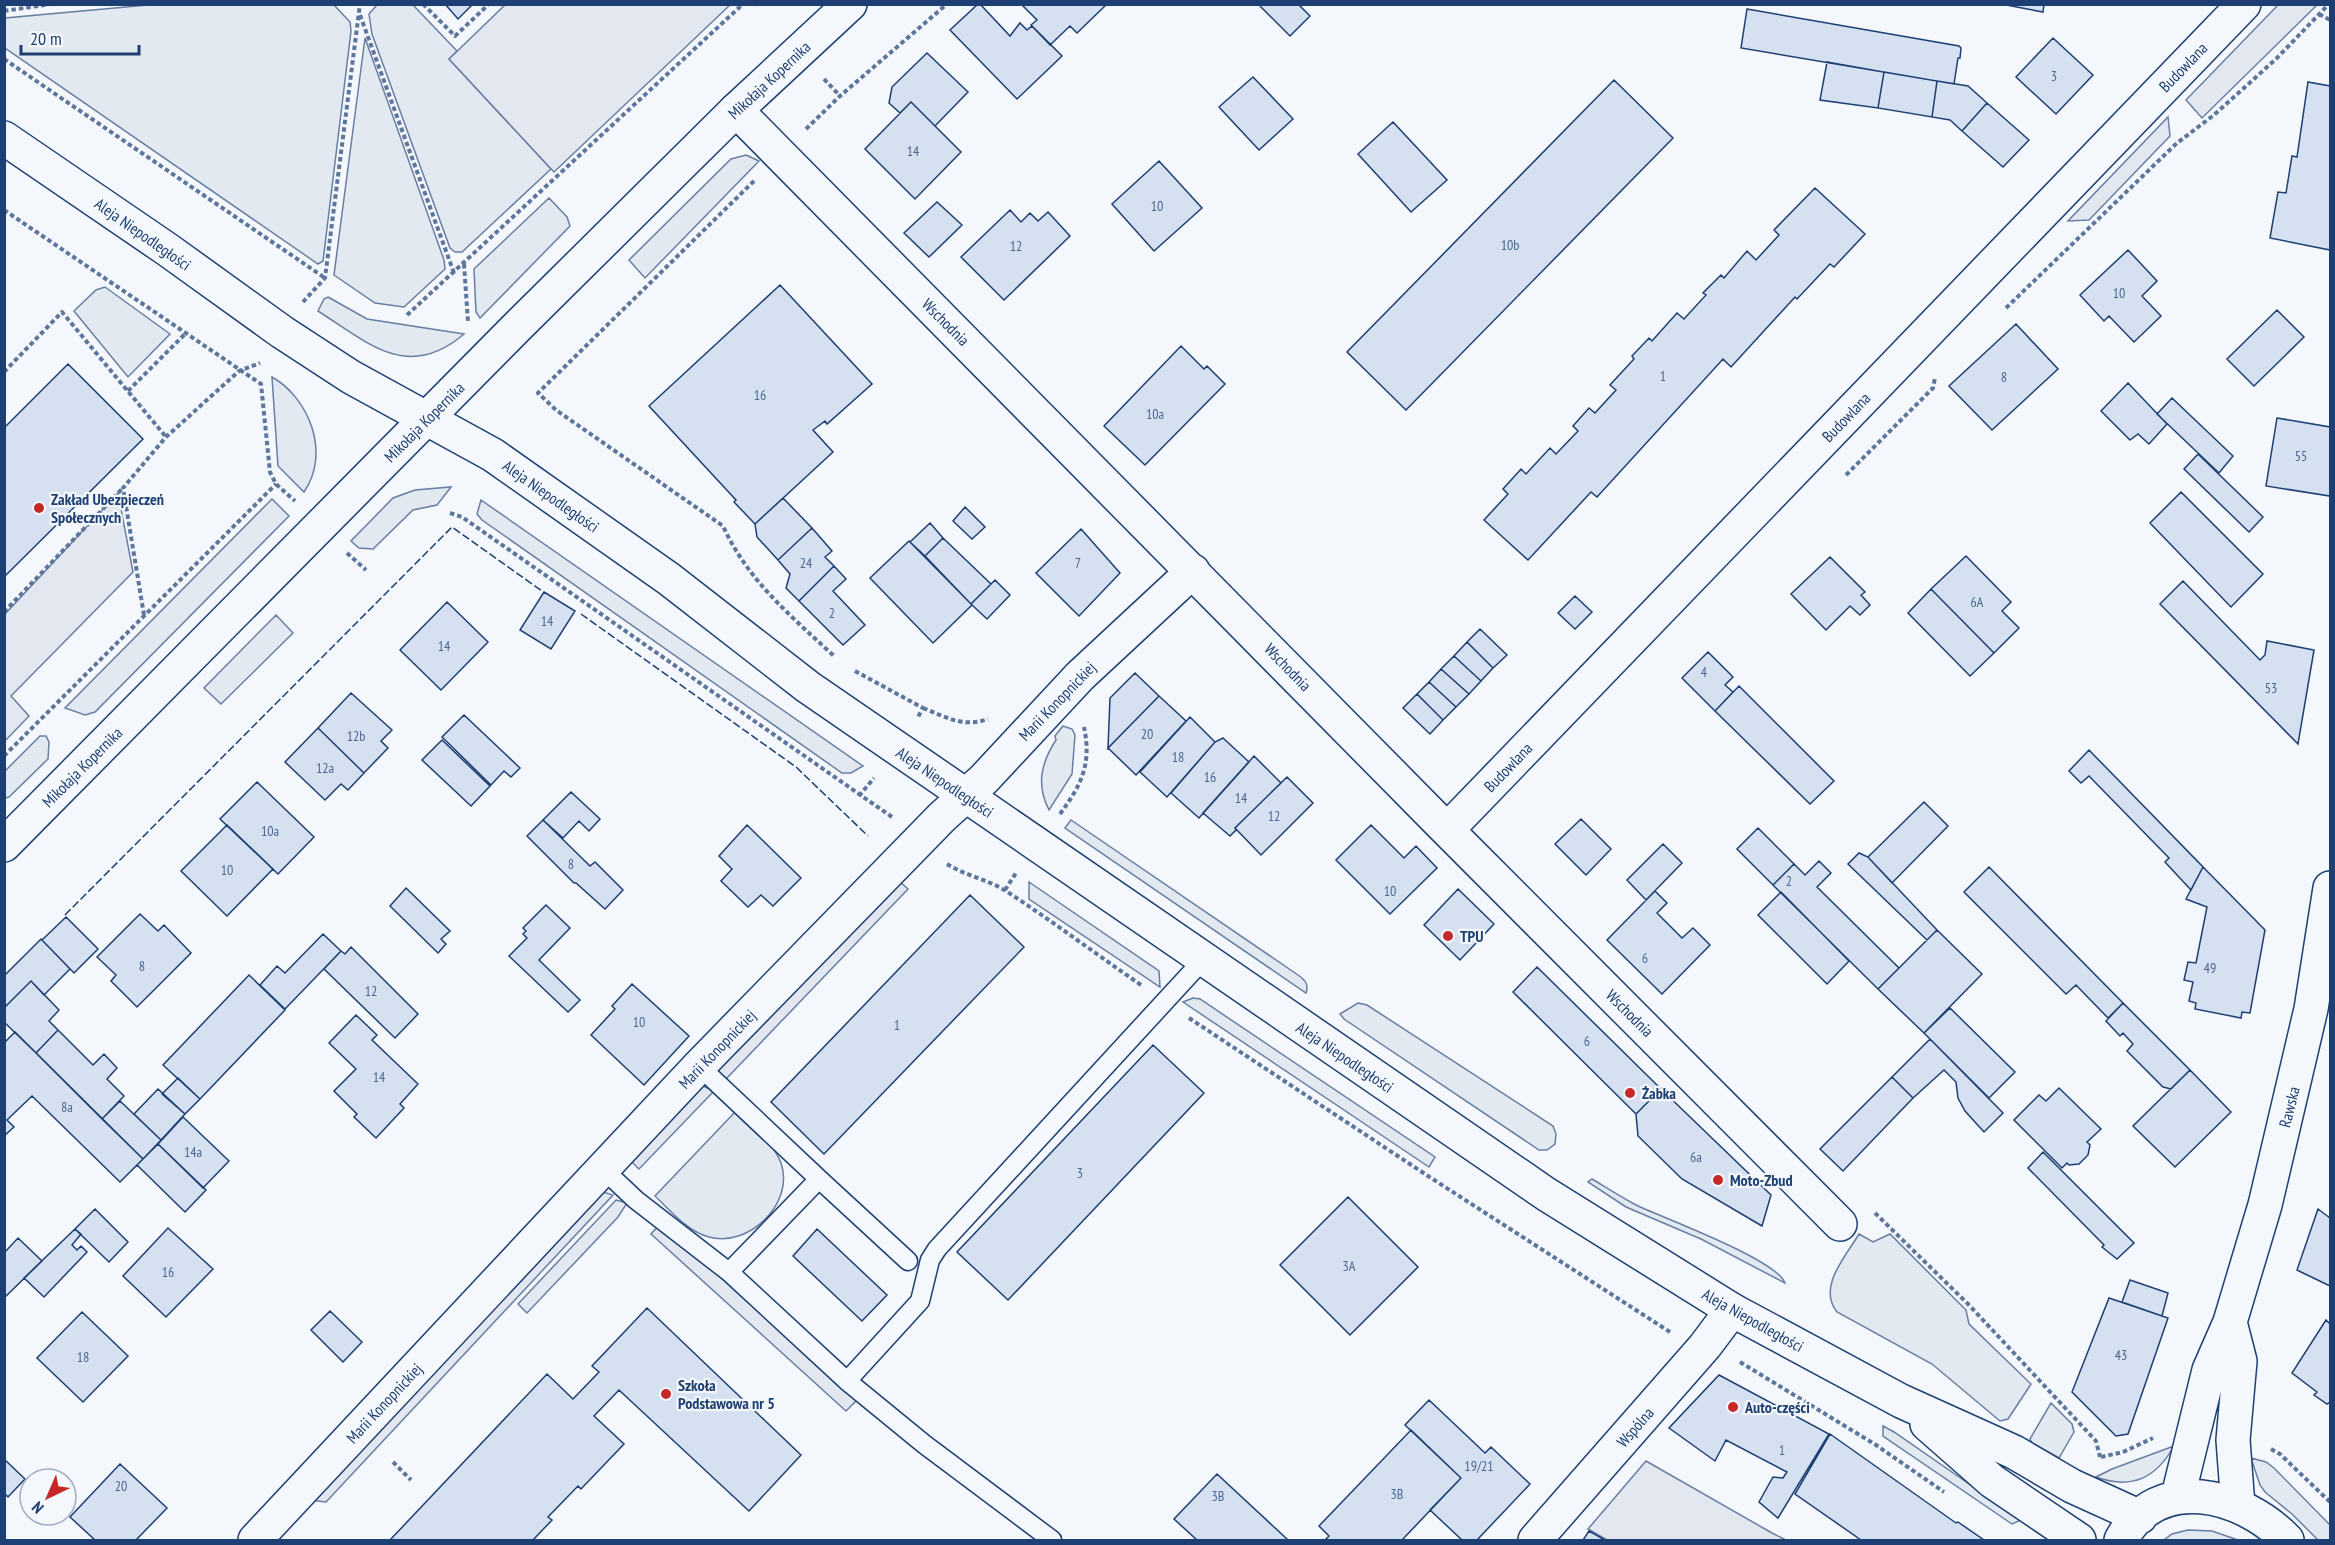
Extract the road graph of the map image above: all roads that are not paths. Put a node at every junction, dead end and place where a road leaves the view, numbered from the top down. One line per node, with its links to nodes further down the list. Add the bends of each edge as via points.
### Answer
1 (850, 4): 3 (street, Mikołaja Kopernika)
2 (2244, 4): 8 (street, Budowlana)
3 (736, 110): 5 (street, Mikołaja Kopernika); 6 (street, Wschodnia)
4 (4, 138): 5 (street, Aleja Niepodległości, via 282,332 351,377)
5 (429, 419): 7 (street, Aleja Niepodległości, via 493,455 557,499 669,579 808,687); 9 (street, Mikołaja Kopernika)
6 (1193, 571): 7 (street, Marii Konopnickiej, via 1060,696); 8 (street, Wschodnia)
7 (966, 795): 11 (street, Aleja Niepodległości); 12 (street, Marii Konopnickiej)
8 (1447, 830): 15 (street, Wschodnia)
9 (4, 845)
10 (2331, 888): 19 (street, Rawska, via 2302,1052 2265,1205)
11 (1203, 960): 18 (street, Aleja Niepodległości, via 1546,1194); 20 (lane, via 937,1249 930,1260 920,1301)
12 (699, 1066): 13 (street, Marii Konopnickiej); 14 (lane)
13 (603, 1169): 17 (lane, via 636,1200); 25 (street, Marii Konopnickiej)
14 (819, 1179): 16 (lane); 17 (lane)
15 (1840, 1224)
16 (908, 1261)
17 (729, 1272): 20 (lane)
18 (1732, 1310): 21 (street, Aleja Niepodległości); 27 (street, Wspólna, via 1706,1346)
19 (2230, 1322): 22 (street, Rawska, via 2209,1370); 23 (street, via 2240,1361 2233,1440)
20 (847, 1381): 26 (lane)
21 (1901, 1401): 24 (street, Aleja Niepodległości, via 2014,1452 2072,1486); 28 (street, Aleja Niepodległości, via 1992,1481)
22 (2178, 1496): 23 (street, via 2209,1497); 24 (street, via 2161,1503)
23 (2238, 1506): 29 (street)
24 (2131, 1529)
25 (255, 1540)
26 (1052, 1540)
27 (1535, 1540)
28 (2079, 1540)
29 (2288, 1540)

